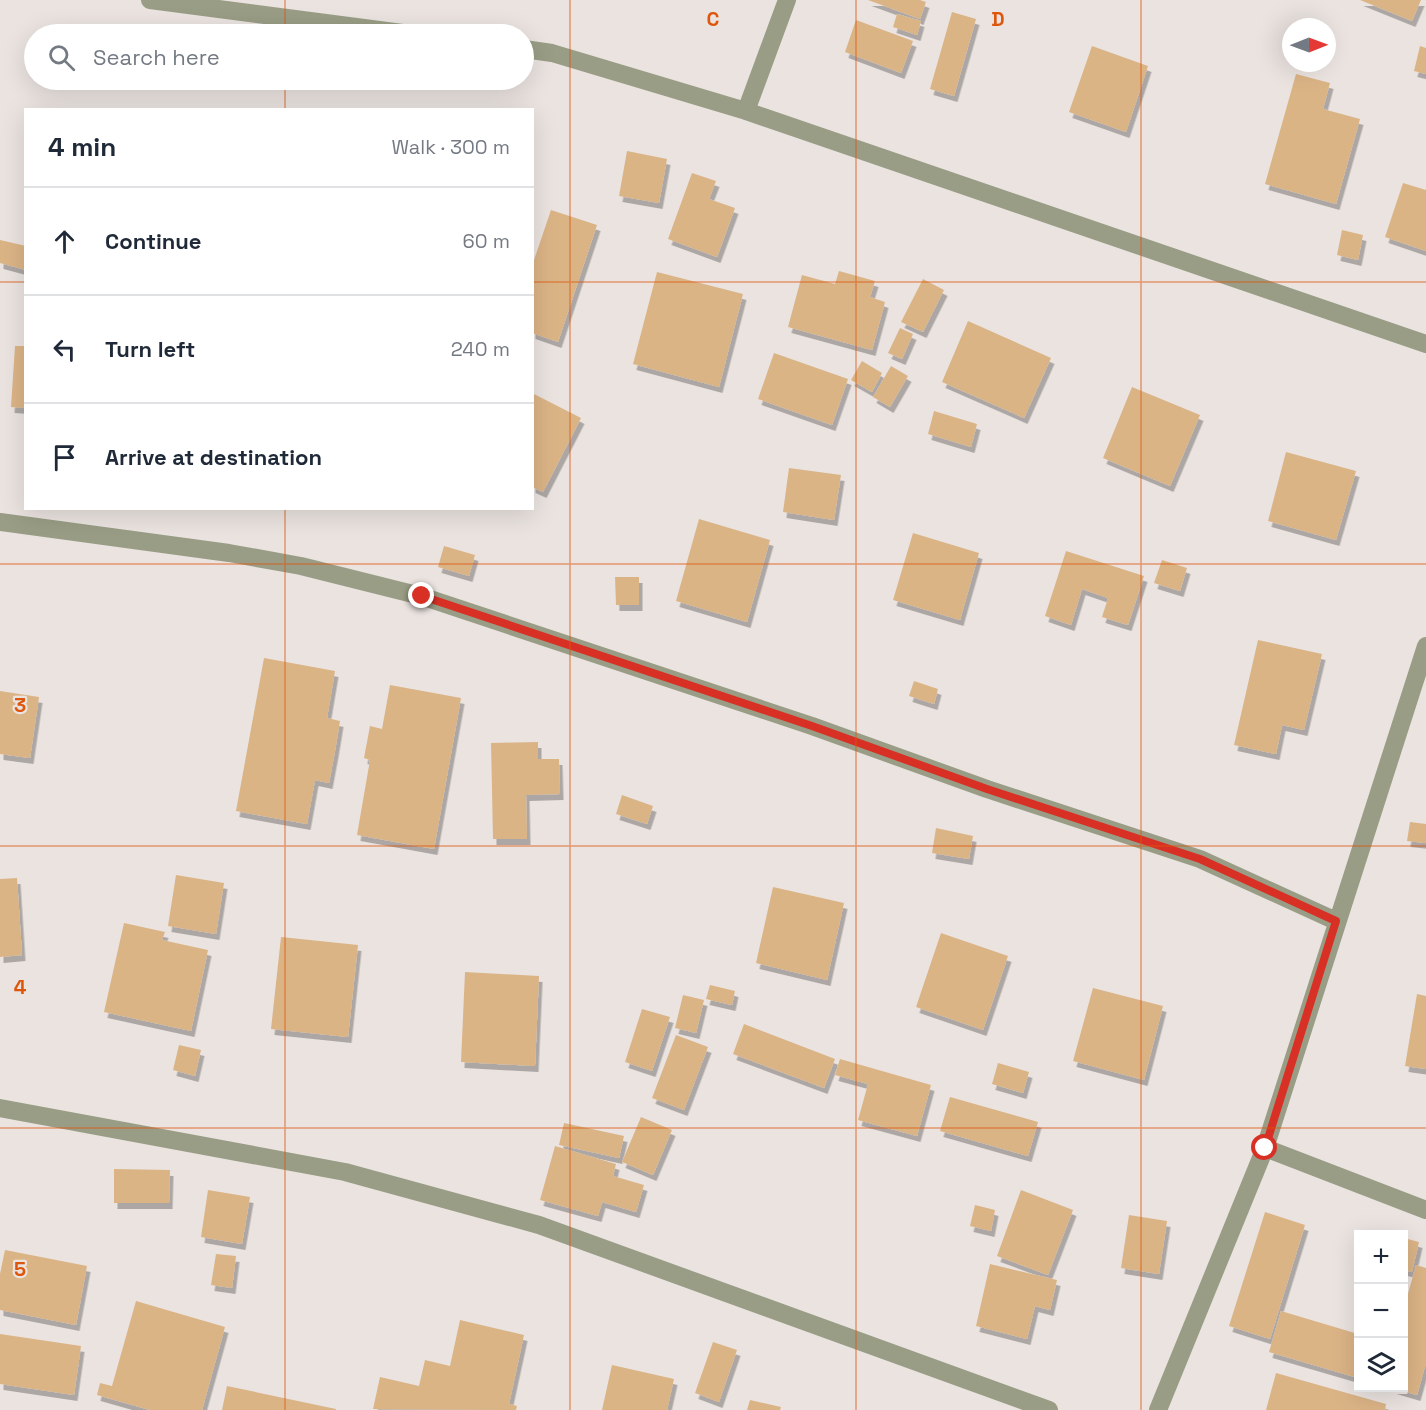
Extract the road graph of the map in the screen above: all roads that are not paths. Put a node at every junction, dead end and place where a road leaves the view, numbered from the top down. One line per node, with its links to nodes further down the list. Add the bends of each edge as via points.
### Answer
1 (150, 0): 3 (street)
2 (788, 0): 5 (street)
3 (334, 24)
4 (534, 51): 5 (street, via 552,53)
5 (746, 111): 6 (street)
6 (1426, 344)
7 (0, 522): 9 (street, via 229,553 422,596 1200,859)
8 (1426, 646): 9 (street)
9 (1336, 921): 11 (street)
10 (0, 1108): 13 (street, via 345,1172 539,1225)
11 (1265, 1148): 12 (street); 14 (street)
12 (1426, 1210)
13 (1049, 1410)
14 (1158, 1410)

